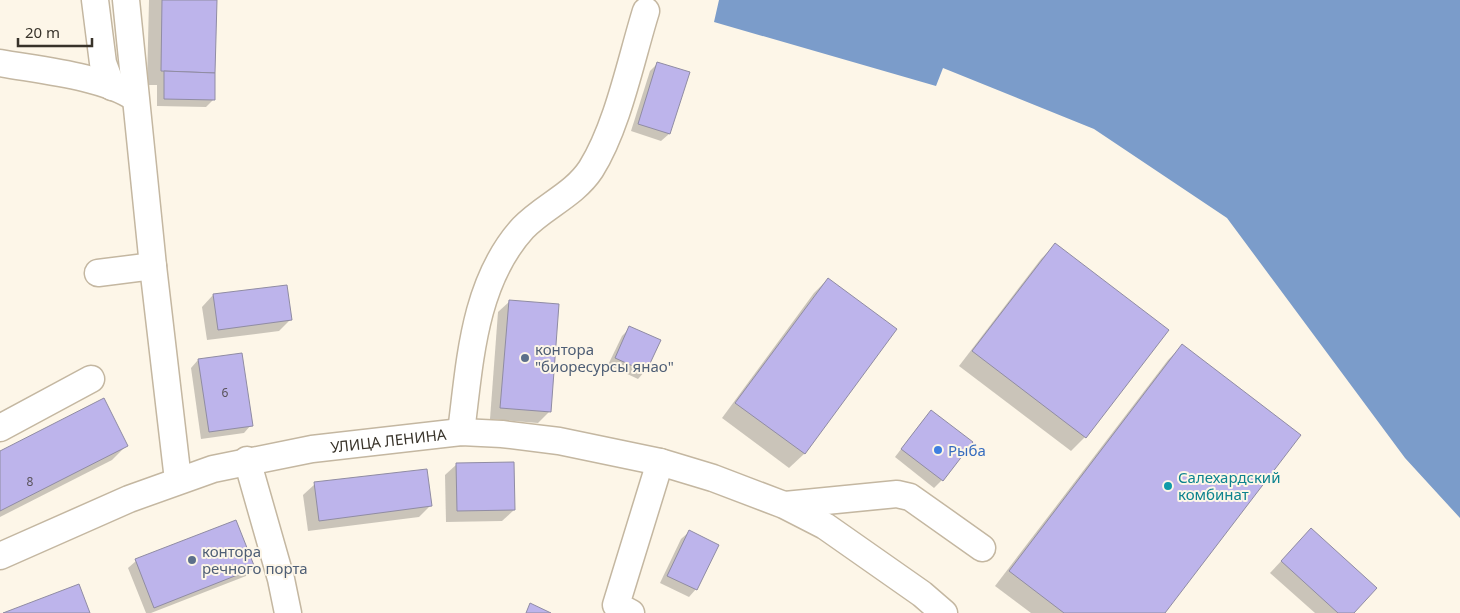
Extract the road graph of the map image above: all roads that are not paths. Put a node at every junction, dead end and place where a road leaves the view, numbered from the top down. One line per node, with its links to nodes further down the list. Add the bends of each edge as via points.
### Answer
1 (95, 0): 5 (street, via 102,55)
2 (126, 0): 6 (street)
3 (646, 11): 11 (street, via 616,112 591,169 576,187 524,228 500,262 480,308 474,332)
4 (0, 63): 5 (street)
5 (112, 87): 6 (street)
6 (134, 98): 7 (street)
7 (153, 266): 8 (street); 14 (street)
8 (98, 273)
9 (91, 379): 10 (street)
10 (0, 428)
11 (461, 432): 12 (street, УЛИЦА ЛЕНИНА); 13 (street, УЛИЦА ЛЕНИНА, via 559,441)
12 (247, 460): 14 (street, УЛИЦА ЛЕНИНА); 18 (street)
13 (660, 462): 15 (street, УЛИЦА ЛЕНИНА); 19 (street, via 616,605)
14 (178, 480): 17 (street, УЛИЦА ЛЕНИНА)
15 (784, 505): 16 (street, via 897,494 910,497); 20 (street, УЛИЦА ЛЕНИНА, via 825,526)
16 (982, 548)
17 (0, 556)
18 (288, 613)
19 (631, 613)
20 (944, 613)

